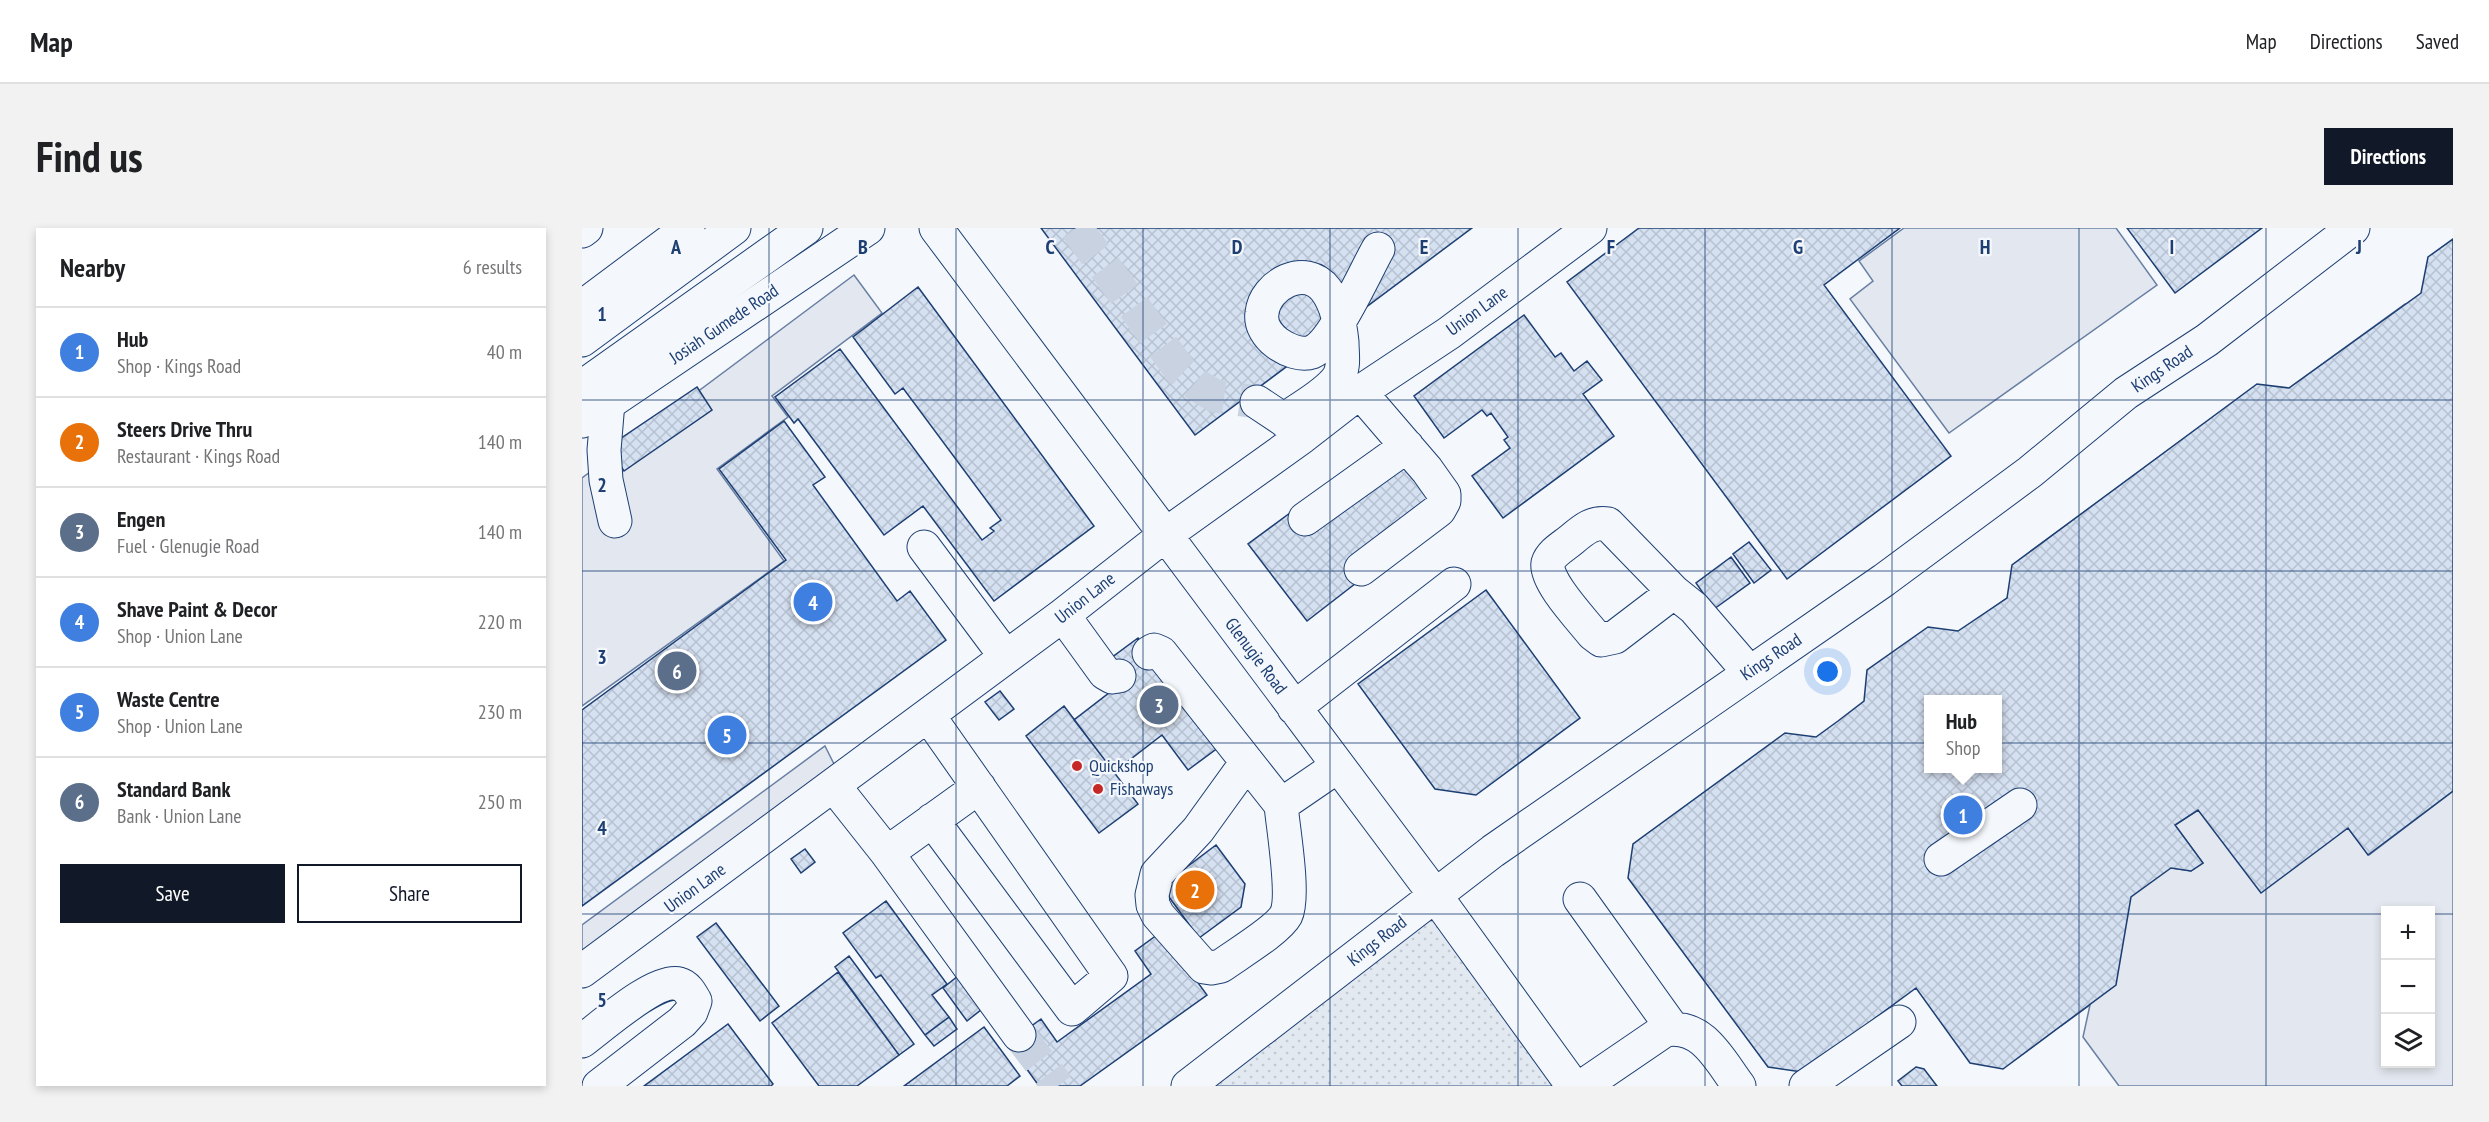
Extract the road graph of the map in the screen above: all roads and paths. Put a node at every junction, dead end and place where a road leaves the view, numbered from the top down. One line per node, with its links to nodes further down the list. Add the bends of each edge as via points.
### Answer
1 (586, 228): 9 (street)
2 (688, 228): 11 (street)
3 (734, 228): 12 (street)
4 (806, 228): 14 (street)
5 (868, 228): 14 (street, Josiah Gumede Road)
6 (936, 228): 20 (street, Glenugie Road)
7 (1590, 228): 13 (street, Union Lane, via 1449,333)
8 (2353, 228): 28 (street, Kings Road, via 2207,340 2126,393 1932,545)
9 (582, 231)
10 (1378, 249): 15 (street, via 1340,320 1342,365 1337,379)
11 (582, 307)
12 (582, 340)
13 (1360, 392): 15 (street, Union Lane); 17 (street)
14 (595, 395): 16 (street, Josiah Gumede Road); 19 (street)
15 (1281, 420): 20 (street, Union Lane)
16 (582, 421)
17 (1407, 446): 18 (street); 22 (street, via 1444,494 1444,501 1439,510)
18 (1305, 519)
19 (615, 521)
20 (1165, 535): 25 (street, Union Lane); 30 (street, Glenugie Road)
21 (924, 547): 27 (street)
22 (1362, 569)
23 (1454, 584): 30 (street)
24 (1674, 592): 28 (street, via 1694,608)
25 (1063, 615): 27 (street, Union Lane); 29 (street, via 1105,673)
26 (1149, 653): 32 (street, via 1161,653)
27 (1006, 657): 31 (street, Union Lane)
28 (1749, 672): 41 (street, Kings Road, via 1493,850)
29 (1119, 676)
30 (1294, 708): 33 (street, Glenugie Road)
31 (928, 715): 34 (street, Union Lane); 35 (street)
32 (1247, 762): 36 (street); 36 (street, via 1198,830 1153,883 1153,905 1158,915 1204,967 1221,966 1286,916 1290,894)
33 (1338, 766): 36 (street); 41 (street, Glenugie Road)
34 (834, 786): 39 (street); 43 (street, Union Lane)
35 (979, 787): 38 (street); 38 (street, via 1112,976 1072,1009)
36 (1281, 805)
37 (2020, 805): 40 (street)
38 (932, 820): 39 (street)
39 (887, 853): 46 (street)
40 (1941, 858)
41 (1435, 895): 49 (street, Kings Road); 50 (street, Glenugie Road)
42 (1580, 899): 45 (street)
43 (582, 971)
44 (1899, 1022): 53 (street)
45 (1672, 1029): 51 (street); 52 (street, via 1692,1032 1706,1041)
46 (1019, 1035)
47 (582, 1041): 48 (street, via 660,985 679,984 695,1001 682,1022)
48 (599, 1086)
49 (1188, 1086)
50 (1573, 1086)
51 (1583, 1086)
52 (1739, 1086)
53 (1806, 1086)

